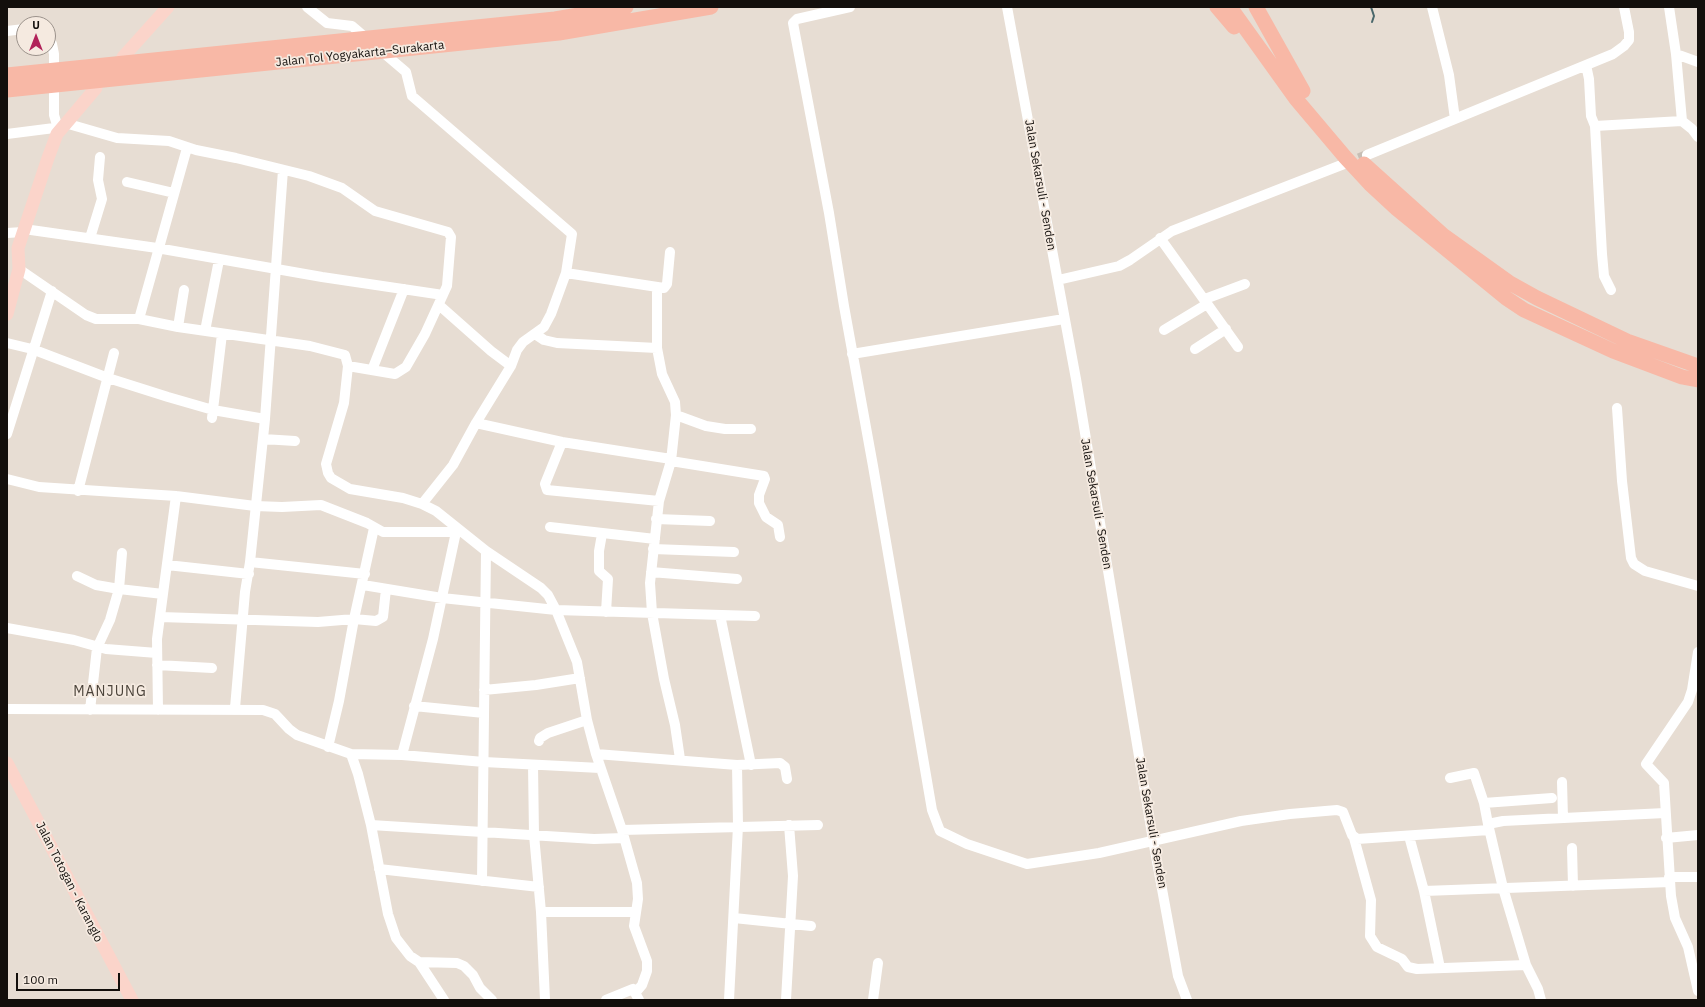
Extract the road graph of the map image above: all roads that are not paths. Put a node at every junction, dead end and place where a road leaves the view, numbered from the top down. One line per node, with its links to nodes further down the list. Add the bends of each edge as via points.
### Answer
1 (168, 7): 16 (main road)
2 (307, 7): 45 (street, via 327,23 352,26 406,72 412,96 572,234)
3 (626, 7): 19 (highway, Jalan Tol Yogyakarta–Surakarta, via 555,19)
4 (711, 7): 21 (highway, Jalan Tol Yogyakarta–Surakarta, via 559,33)
5 (850, 7): 72 (street, via 797,19 793,23 829,213)
6 (1007, 7): 46 (street, Jalan Sekarsuli - Senden)
7 (1217, 7): 22 (highway)
8 (1230, 7): 22 (highway)
9 (1242, 7): 22 (highway)
10 (1256, 7): 22 (highway)
11 (1432, 7): 23 (street, via 1449,76)
12 (1624, 7): 18 (street, via 1629,32 1627,44 1613,54)
13 (1669, 7): 14 (street)
14 (1676, 54): 17 (street); 24 (street)
15 (53, 56): 25 (street, via 54,119)
16 (124, 57)
17 (1698, 62)
18 (1586, 65): 23 (street); 26 (street, via 1591,116)
19 (7, 75)
20 (96, 88): 25 (main road)
21 (7, 90)
22 (1300, 95): 75 (highway, via 1368,169 1442,235 1510,283 1627,341); 78 (highway, via 1345,158 1370,184 1506,298 1524,310 1613,351 1682,377)
23 (1455, 119): 30 (street)
24 (1682, 121): 26 (street); 28 (street)
25 (62, 126): 27 (street); 29 (street, via 112,137 169,141); 36 (main road, via 48,158)
26 (1595, 126): 51 (street, via 1604,276)
27 (7, 134)
28 (1698, 137)
29 (187, 148): 33 (street); 35 (street)
30 (1367, 155)
31 (100, 157): 38 (street, via 98,180 102,199)
32 (1344, 164): 39 (street, via 1213,214)
33 (282, 170): 44 (street); 53 (street, via 309,176 342,188 375,211 448,232 449,272)
34 (127, 182): 35 (street)
35 (174, 193): 40 (street)
36 (24, 230): 37 (street); 38 (street); 43 (main road, via 18,248)
37 (7, 233)
38 (90, 238): 40 (street)
39 (1160, 238): 46 (street, via 1119,266); 54 (street)
40 (157, 248): 42 (street); 57 (street)
41 (670, 252): 48 (street, via 667,284 664,288)
42 (219, 260): 44 (street); 62 (street)
43 (19, 269): 52 (street); 56 (main road)
44 (276, 269): 49 (street); 65 (street)
45 (566, 273): 48 (street); 64 (street, via 551,314 544,327)
46 (1058, 280): 58 (street, Jalan Sekarsuli - Senden)
47 (1245, 284): 54 (street)
48 (657, 288): 68 (street)
49 (404, 289): 53 (street); 76 (street)
50 (184, 290): 59 (street)
51 (1610, 290)
52 (52, 291): 57 (street, via 92,317 103,320); 69 (street)
53 (443, 295): 55 (street)
54 (1206, 302): 60 (street); 61 (street)
55 (439, 305): 74 (street, via 491,352); 76 (street, via 403,371 395,374)
56 (7, 314)
57 (139, 319): 59 (street)
58 (1064, 319): 72 (street); 177 (street, Jalan Sekarsuli - Senden)
59 (178, 327): 62 (street)
60 (1226, 329): 67 (street); 70 (street)
61 (1164, 330)
62 (205, 331): 63 (street)
63 (222, 334): 65 (street); 80 (street)
64 (535, 334): 68 (street, via 544,340 557,343); 74 (street, via 517,350)
65 (271, 340): 73 (street, via 343,353 347,357); 82 (street)
66 (7, 343): 69 (street)
67 (1238, 346)
68 (657, 348): 81 (street, via 662,374 675,402)
69 (32, 349): 77 (street); 85 (street)
70 (1195, 349)
71 (114, 353): 77 (street)
72 (852, 354): 177 (street, via 932,810 940,830 967,844 1027,864 1099,853)
73 (348, 366): 76 (street); 94 (street, via 344,403 328,458 328,473 336,482 350,489)
74 (511, 366): 83 (street)
75 (1698, 366)
76 (372, 370)
77 (108, 378): 80 (street); 91 (street)
78 (1698, 380)
79 (1617, 408): 116 (street, via 1631,558 1634,564 1645,571)
80 (213, 414): 82 (street)
81 (676, 415): 84 (street, via 712,427); 89 (street)
82 (265, 419): 86 (street)
83 (476, 423): 88 (street); 94 (street, via 453,465)
84 (751, 430)
85 (7, 434)
86 (263, 439): 87 (street); 95 (street)
87 (295, 441)
88 (562, 442): 89 (street); 93 (street, via 545,484 547,490)
89 (671, 460): 93 (street); 102 (street, via 764,476 759,503 766,517 778,525)
90 (7, 479): 91 (street, via 28,485)
91 (78, 491): 92 (street)
92 (176, 496): 95 (street); 109 (street)
93 (659, 501): 96 (street)
94 (422, 504): 100 (street, via 440,514)
95 (255, 506): 99 (street, via 321,505); 108 (street)
96 (656, 519): 97 (street); 103 (street)
97 (710, 521)
98 (550, 527): 101 (street)
99 (374, 528): 100 (street, via 389,533); 112 (street)
100 (458, 531): 105 (street); 120 (street)
101 (602, 534): 103 (street); 123 (street, via 599,571 608,579)
102 (780, 537)
103 (655, 539): 104 (street)
104 (653, 549): 106 (street); 110 (street)
105 (486, 551): 121 (street); 122 (street, via 541,588)
106 (734, 552)
107 (122, 553): 117 (street)
108 (250, 562): 111 (street); 112 (street)
109 (167, 565): 111 (street); 119 (street)
110 (651, 572): 114 (street); 124 (street)
111 (249, 574): 129 (street)
112 (365, 574): 115 (street)
113 (77, 576): 117 (street, via 96,585)
114 (737, 579)
115 (363, 585): 118 (street); 128 (street)
116 (1698, 586)
117 (119, 589): 119 (street); 131 (street)
118 (386, 589): 120 (street); 128 (street, via 381,619)
119 (163, 594): 127 (street)
120 (442, 598): 121 (street); 139 (street)
121 (485, 602): 122 (street); 137 (street)
122 (556, 610): 123 (street); 136 (street)
123 (606, 612): 124 (street)
124 (652, 613): 125 (street); 151 (street)
125 (720, 615): 126 (street); 156 (street)
126 (755, 616)
127 (160, 617): 129 (street); 133 (street)
128 (354, 619): 129 (street, via 318,622); 147 (street, via 340,701)
129 (244, 620): 140 (street)
130 (7, 628): 131 (street, via 74,640)
131 (98, 648): 133 (street); 142 (street)
132 (1698, 652): 138 (street)
133 (157, 653): 134 (street)
134 (156, 666): 135 (street); 143 (street)
135 (212, 668)
136 (580, 678): 137 (street); 145 (street)
137 (484, 690): 144 (street)
138 (1694, 699): 163 (street, via 1646,764 1664,783)
139 (414, 706): 144 (street); 149 (street)
140 (236, 708): 143 (street); 147 (street, via 272,712 293,732)
141 (7, 709): 142 (street)
142 (90, 710): 143 (street)
143 (158, 710)
144 (484, 713): 152 (street)
145 (587, 720): 146 (street, via 548,733 540,738); 150 (street)
146 (539, 742)
147 (328, 747): 148 (street)
148 (351, 754): 149 (street); 165 (street)
149 (402, 754): 152 (street)
150 (596, 754): 151 (street); 157 (street)
151 (680, 759): 155 (street)
152 (484, 762): 154 (street); 170 (street)
153 (7, 763): 198 (main road, Jalan Totogan - Karanglo)
154 (533, 765): 157 (street); 172 (street)
155 (737, 765): 156 (street); 168 (street)
156 (751, 765): 159 (street, via 780,763 785,767)
157 (600, 768): 171 (street)
158 (1450, 778): 162 (street, via 1474,773)
159 (786, 779)
160 (1562, 782): 164 (street)
161 (1552, 798): 162 (street)
162 (1484, 802): 169 (street)
163 (1665, 814): 164 (street); 176 (street)
164 (1563, 818): 169 (street, via 1503,821)
165 (370, 825): 170 (street); 179 (street)
166 (789, 825): 167 (street); 168 (street); 190 (street, via 793,876)
167 (818, 825)
168 (738, 826): 171 (street); 189 (street)
169 (1488, 827): 174 (street); 185 (street)
170 (483, 832): 172 (street); 182 (street)
171 (623, 834): 172 (street, via 594,839); 188 (street, via 637,883)
172 (534, 835): 184 (street)
173 (1698, 835): 176 (street)
174 (1409, 836): 175 (street); 186 (street)
175 (1354, 838): 177 (street, via 1343,812 1337,810 1241,821); 195 (street, via 1371,900 1370,936 1373,944 1402,959 1412,969)
176 (1666, 838): 181 (street)
177 (1153, 840): 206 (street, Jalan Sekarsuli - Senden, via 1178,976)
178 (1572, 848): 183 (street)
179 (379, 869): 182 (street); 192 (street, via 393,930 405,950)
180 (1698, 876): 181 (street)
181 (1669, 880): 183 (street); 196 (street, via 1675,918 1688,947)
182 (482, 881): 184 (street)
183 (1574, 886): 185 (street)
184 (539, 887): 187 (street)
185 (1503, 888): 186 (street); 194 (street)
186 (1424, 891): 195 (street)
187 (541, 912): 188 (street); 201 (street)
188 (636, 912): 197 (street, via 634,930 647,961)
189 (734, 918): 190 (street); 203 (street)
190 (790, 924): 191 (street); 204 (street)
191 (811, 926)
192 (419, 962): 199 (street); 200 (street, via 456,963 464,966)
193 (878, 963): 205 (street)
194 (1526, 965): 195 (street); 207 (street, via 1538,989)
195 (1440, 968)
196 (1698, 991)
197 (638, 996): 202 (street, via 632,990)
198 (132, 1000)
199 (444, 1000)
200 (492, 1000)
201 (545, 1000)
202 (606, 1000)
203 (730, 1000)
204 (786, 1000)
205 (873, 1000)
206 (1187, 1000)
207 (1540, 1000)

